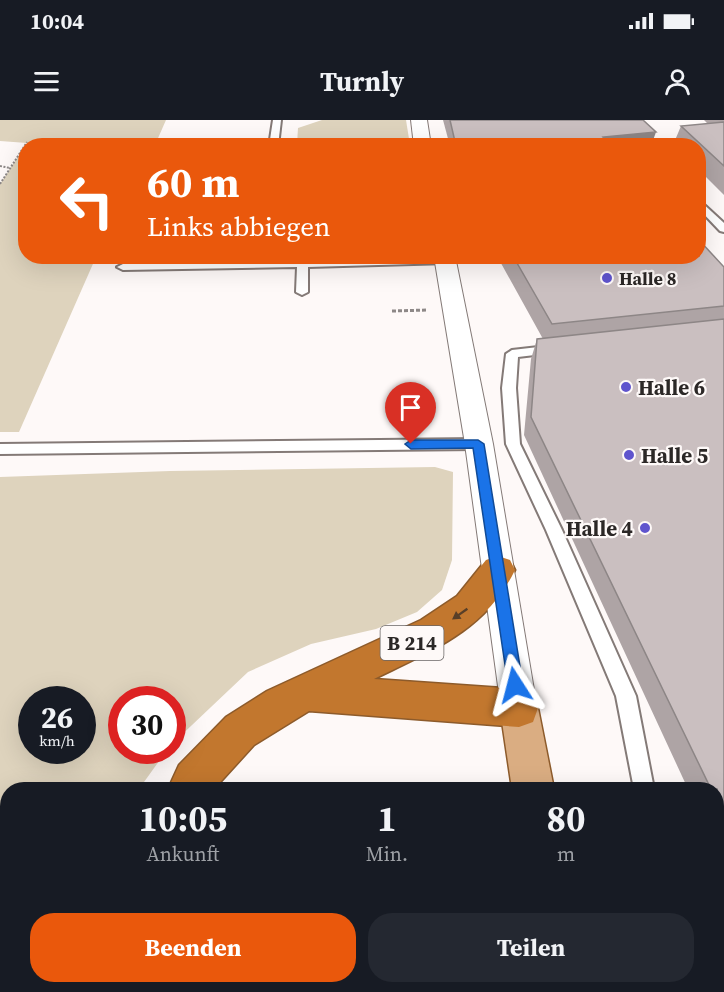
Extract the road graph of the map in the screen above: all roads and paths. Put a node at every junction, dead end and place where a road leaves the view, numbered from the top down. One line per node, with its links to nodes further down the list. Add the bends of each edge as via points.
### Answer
1 (277, 120): 4 (lane)
2 (419, 120): 5 (street)
3 (627, 120): 6 (lane)
4 (274, 138)
5 (422, 138)
6 (646, 138)
7 (18, 156): 9 (path)
8 (0, 166): 9 (path)
9 (10, 168): 10 (path)
10 (0, 184)
11 (706, 210): 12 (lane)
12 (724, 229)
13 (303, 264): 15 (lane); 16 (lane)
14 (445, 264): 20 (street)
15 (123, 267)
16 (302, 292)
17 (431, 310): 18 (path)
18 (392, 311)
19 (569, 348): 27 (lane, via 512,354 509,388 513,444 626,696)
20 (478, 444): 21 (lane); 22 (street)
21 (0, 449)
22 (498, 570): 23 (highway, B 214, one-way to 23, via 469,608 434,632); 24 (street)
23 (309, 693): 24 (highway, B 214); 25 (highway, B 214, via 281,704 240,730)
24 (519, 708): 26 (main road)
25 (193, 782)
26 (532, 782)
27 (643, 782)

